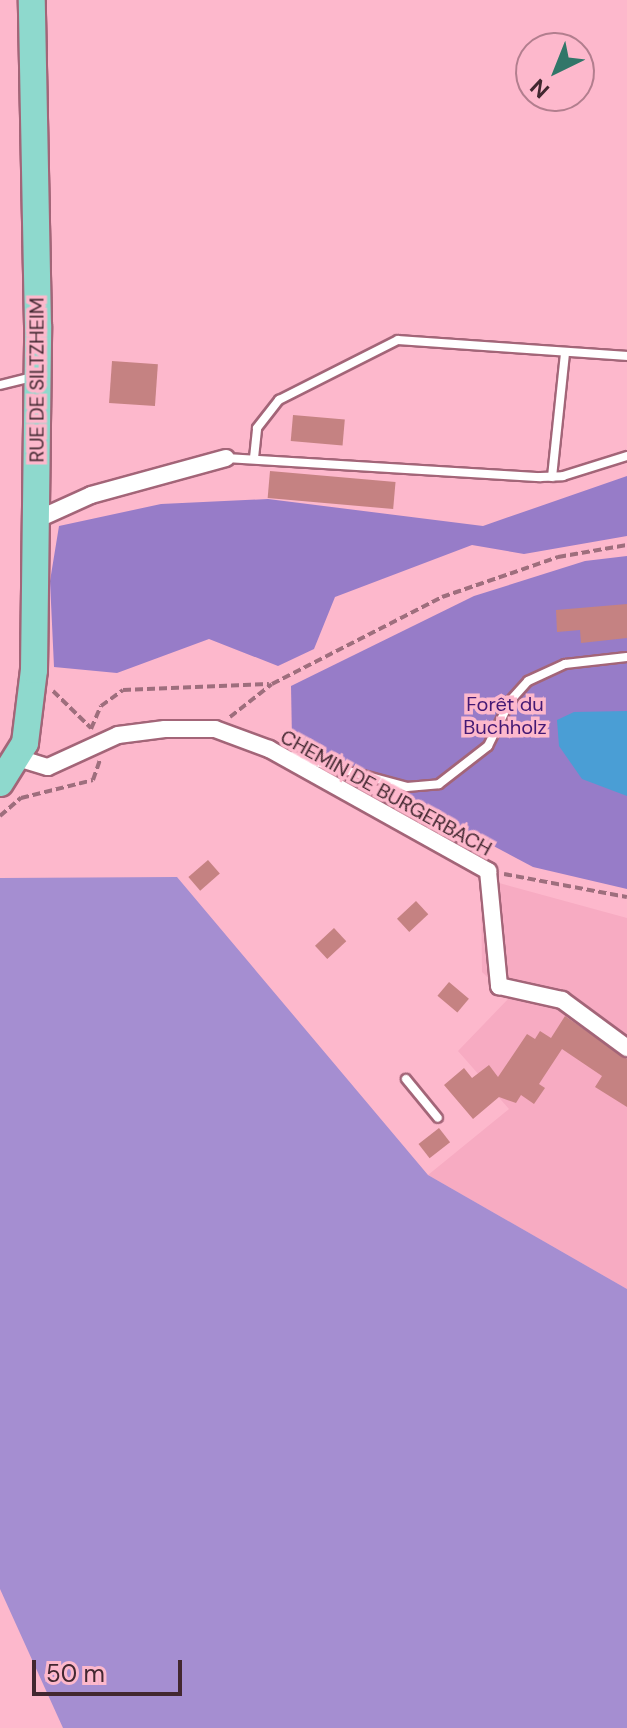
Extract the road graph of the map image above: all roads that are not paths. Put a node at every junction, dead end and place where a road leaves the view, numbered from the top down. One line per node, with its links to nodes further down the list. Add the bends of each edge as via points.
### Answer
1 (32, 0): 4 (main road, RUE DE SILTZHEIM)
2 (565, 353): 3 (lane); 8 (lane, via 398,340 279,400 257,428); 9 (lane)
3 (627, 356)
4 (38, 376): 5 (lane); 10 (main road, RUE DE SILTZHEIM)
5 (0, 385)
6 (627, 456): 9 (lane)
7 (226, 458): 8 (lane); 10 (street, via 91,495)
8 (254, 458): 9 (lane)
9 (552, 477)
10 (36, 520): 13 (main road, RUE DE SILTZHEIM, via 31,721)
11 (627, 657): 12 (lane, via 565,664 528,681 510,701 488,746 439,784 407,787)
12 (269, 749): 13 (street, CHEMIN DE BURGERBACH, via 215,729 144,730 92,735 48,767); 15 (street, CHEMIN DE BURGERBACH, via 488,871 499,986 562,1000)
13 (18, 758): 14 (main road, RUE DE SILTZHEIM)
14 (0, 783)
15 (627, 1048)
16 (406, 1079): 17 (lane)
17 (438, 1118)

